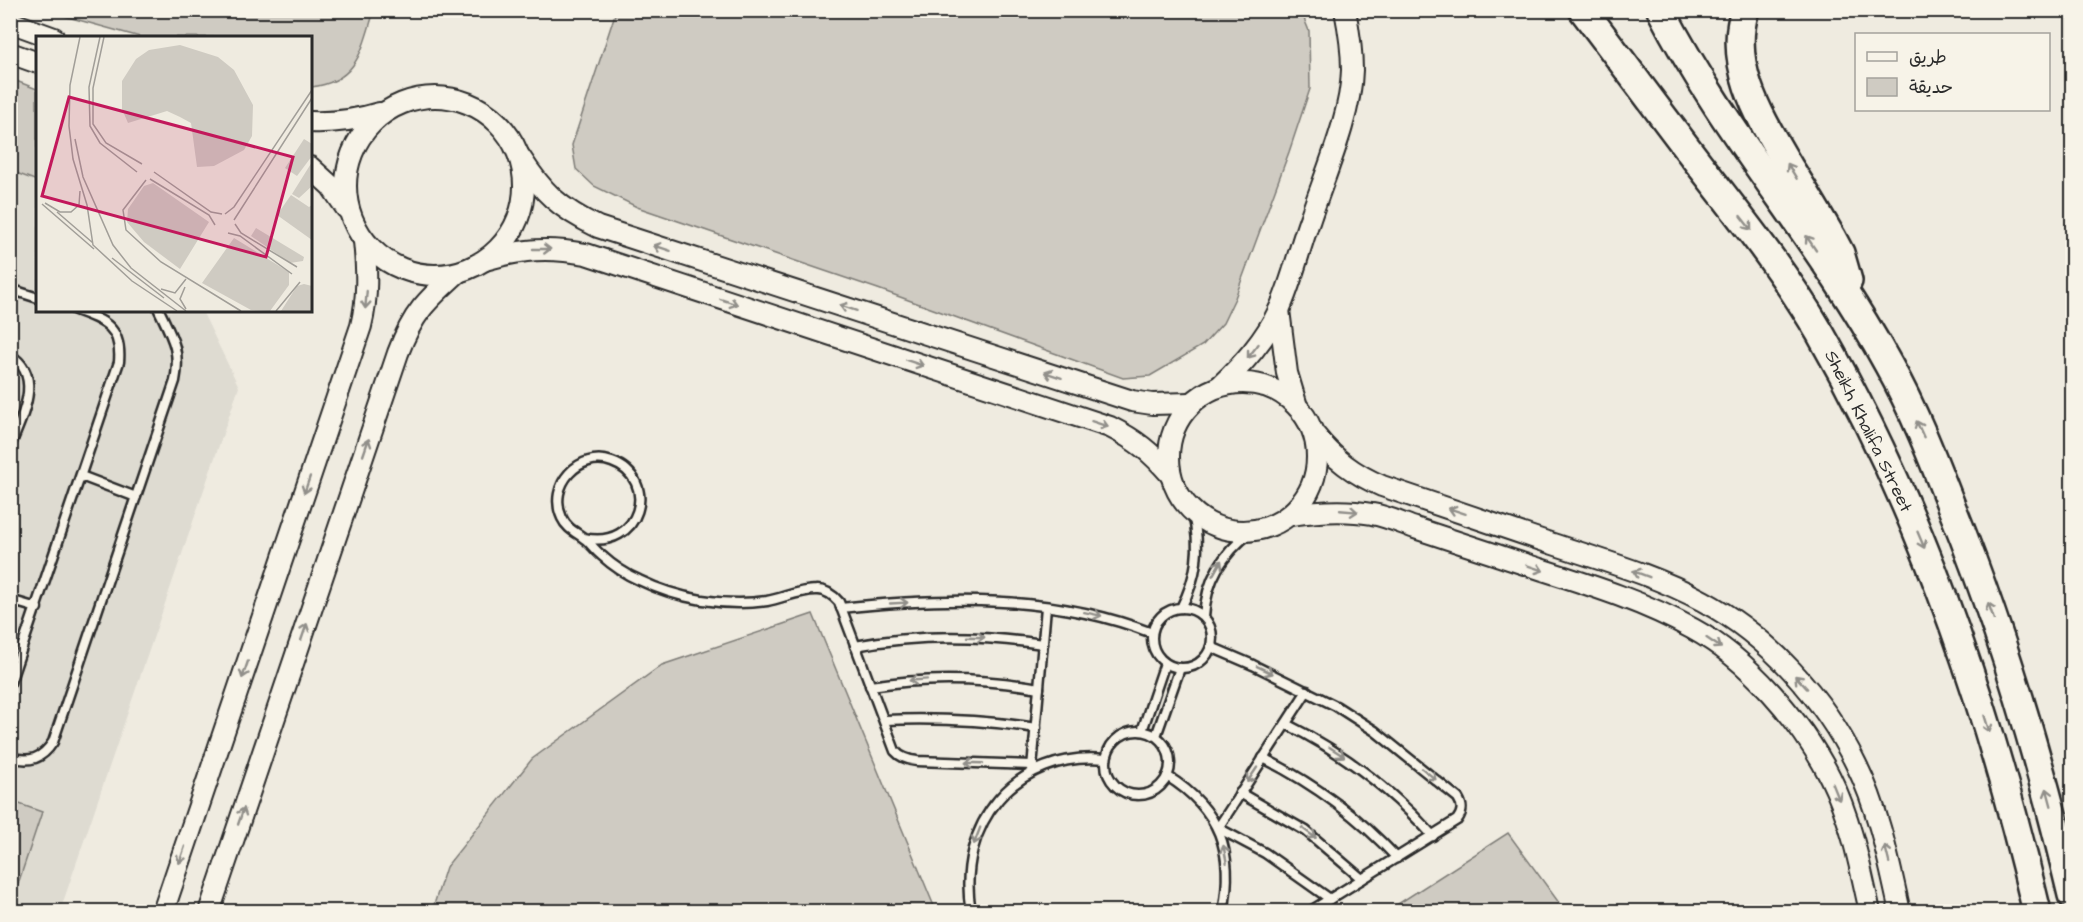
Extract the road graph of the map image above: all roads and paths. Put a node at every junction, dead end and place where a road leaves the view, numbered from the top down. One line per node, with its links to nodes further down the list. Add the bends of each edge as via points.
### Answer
1 (1346, 10): 22 (street, via 1352,71 1348,103)
2 (1583, 10): 14 (highway, Sheikh Khalifa Street)
3 (1604, 10): 14 (highway, via 1701,147)
4 (1661, 10): 21 (highway, one-way to 4, via 1695,73)
5 (1744, 10): 21 (highway, one-way to 5, via 1845,268 1836,246 1770,135 1748,88 1740,39)
6 (10, 22): 7 (street)
7 (48, 36)
8 (10, 53): 9 (street)
9 (36, 62)
10 (385, 112): 11 (street, via 355,120); 12 (street, via 406,101 429,97 475,105 510,136); 15 (street, via 364,130 351,155 345,182)
11 (312, 122)
12 (520, 157): 17 (street, via 525,180 516,225 503,245); 28 (street, one-way to 12, via 1132,401 598,227 552,199)
13 (312, 169): 15 (street)
14 (1710, 177): 78 (highway, Sheikh Khalifa Street, one-way to 78, via 1771,258 1819,332 1906,507 1977,691 2019,833)
15 (348, 209): 16 (street)
16 (364, 241): 18 (street, via 382,259 405,271 431,276); 71 (street, one-way to 71, via 367,292 361,326)
17 (485, 260): 18 (street); 31 (street, one-way to 31, via 535,249 586,254 1110,427 1152,453)
18 (457, 273): 72 (street, one-way to 18, via 402,342 416,314)
19 (10, 289): 20 (lane)
20 (36, 297)
21 (1850, 300): 69 (highway, one-way to 21, via 2033,742 1963,534 1906,398)
22 (1279, 310): 26 (street, one-way to 26, via 1243,364); 27 (street, via 1287,373)
23 (81, 312): 32 (lane, via 111,327 120,347 119,362)
24 (160, 312): 33 (lane, via 177,351 178,368)
25 (10, 355): 30 (lane, via 21,363 30,383)
26 (1220, 386): 27 (street, via 1247,383 1273,388); 28 (street)
27 (1296, 403): 29 (street)
28 (1191, 404): 31 (street, via 1179,418 1172,436)
29 (1315, 435): 35 (street, via 1315,479 1306,499); 77 (street, one-way to 29, via 1877,818 1856,764 1806,687 1740,626 1703,601 1619,566 1362,478 1336,459)
30 (10, 447)
31 (1170, 474): 34 (street, via 1178,494)
32 (81, 476): 33 (lane); 40 (lane)
33 (136, 497): 59 (lane, via 53,742 46,753 35,759)
34 (1193, 514): 36 (street, via 1230,531); 42 (lane, via 1197,557)
35 (1291, 515): 36 (street); 76 (street, one-way to 76, via 1320,510 1374,514 1608,592 1693,629 1726,651 1785,708 1830,777 1847,818)
36 (1251, 532): 43 (lane, one-way to 36, via 1207,590 1220,563)
37 (584, 538): 37 (lane, via 567,526 562,517 558,507 560,486 581,464 592,460 613,462 635,483 639,493 637,514 632,524 615,537 595,541); 41 (lane, via 626,573 672,594 742,603 821,590 833,596)
38 (10, 600): 40 (lane)
39 (1046, 607): 41 (lane, one-way to 39, via 955,601); 44 (lane, one-way to 44, via 1101,615); 45 (lane)
40 (37, 608): 50 (lane)
41 (841, 608): 46 (lane)
42 (1181, 608): 43 (lane); 44 (lane, via 1159,618)
43 (1204, 617): 47 (lane, via 1212,631)
44 (1152, 633): 48 (lane, via 1153,646)
45 (1043, 644): 46 (lane, one-way to 45, via 949,636); 52 (lane)
46 (855, 646): 51 (lane)
47 (1211, 647): 49 (lane, via 1195,665); 53 (lane, one-way to 53)
48 (1165, 663): 49 (lane); 57 (lane)
49 (1180, 668): 58 (lane)
50 (10, 683)
51 (870, 686): 52 (lane, one-way to 51, via 955,679); 54 (lane)
52 (1039, 688): 56 (lane)
53 (1307, 691): 55 (lane); 66 (lane, one-way to 66, via 1375,731 1458,798 1462,809 1457,820)
54 (884, 720): 56 (lane, via 965,720); 62 (lane, one-way to 54, via 907,760 895,751)
55 (1286, 724): 60 (lane); 66 (lane, one-way to 66, via 1355,764 1396,797)
56 (1036, 728): 62 (lane)
57 (1142, 731): 58 (lane); 61 (lane, via 1118,737)
58 (1156, 736): 63 (lane, via 1169,754)
59 (10, 757)
60 (1263, 758): 64 (lane, one-way to 64); 67 (lane, via 1336,801)
61 (1106, 759): 62 (lane, via 1081,757); 63 (lane, via 1108,775 1125,792 1149,793)
62 (1032, 768): 73 (lane, one-way to 73, via 1009,788 983,822 969,866)
63 (1167, 777): 65 (lane, via 1197,798)
64 (1240, 793): 65 (lane); 68 (lane, one-way to 68, via 1306,831)
65 (1218, 828): 70 (lane, via 1265,853); 74 (lane, one-way to 65, via 1228,869)
66 (1433, 836): 67 (lane)
67 (1397, 858): 68 (lane)
68 (1362, 879): 70 (lane)
69 (2073, 895)
70 (1330, 899): 75 (lane)
71 (163, 912)
72 (209, 912)
73 (971, 912)
74 (1223, 912)
75 (1309, 912)
76 (1870, 912)
77 (1900, 912)
78 (2037, 912)

